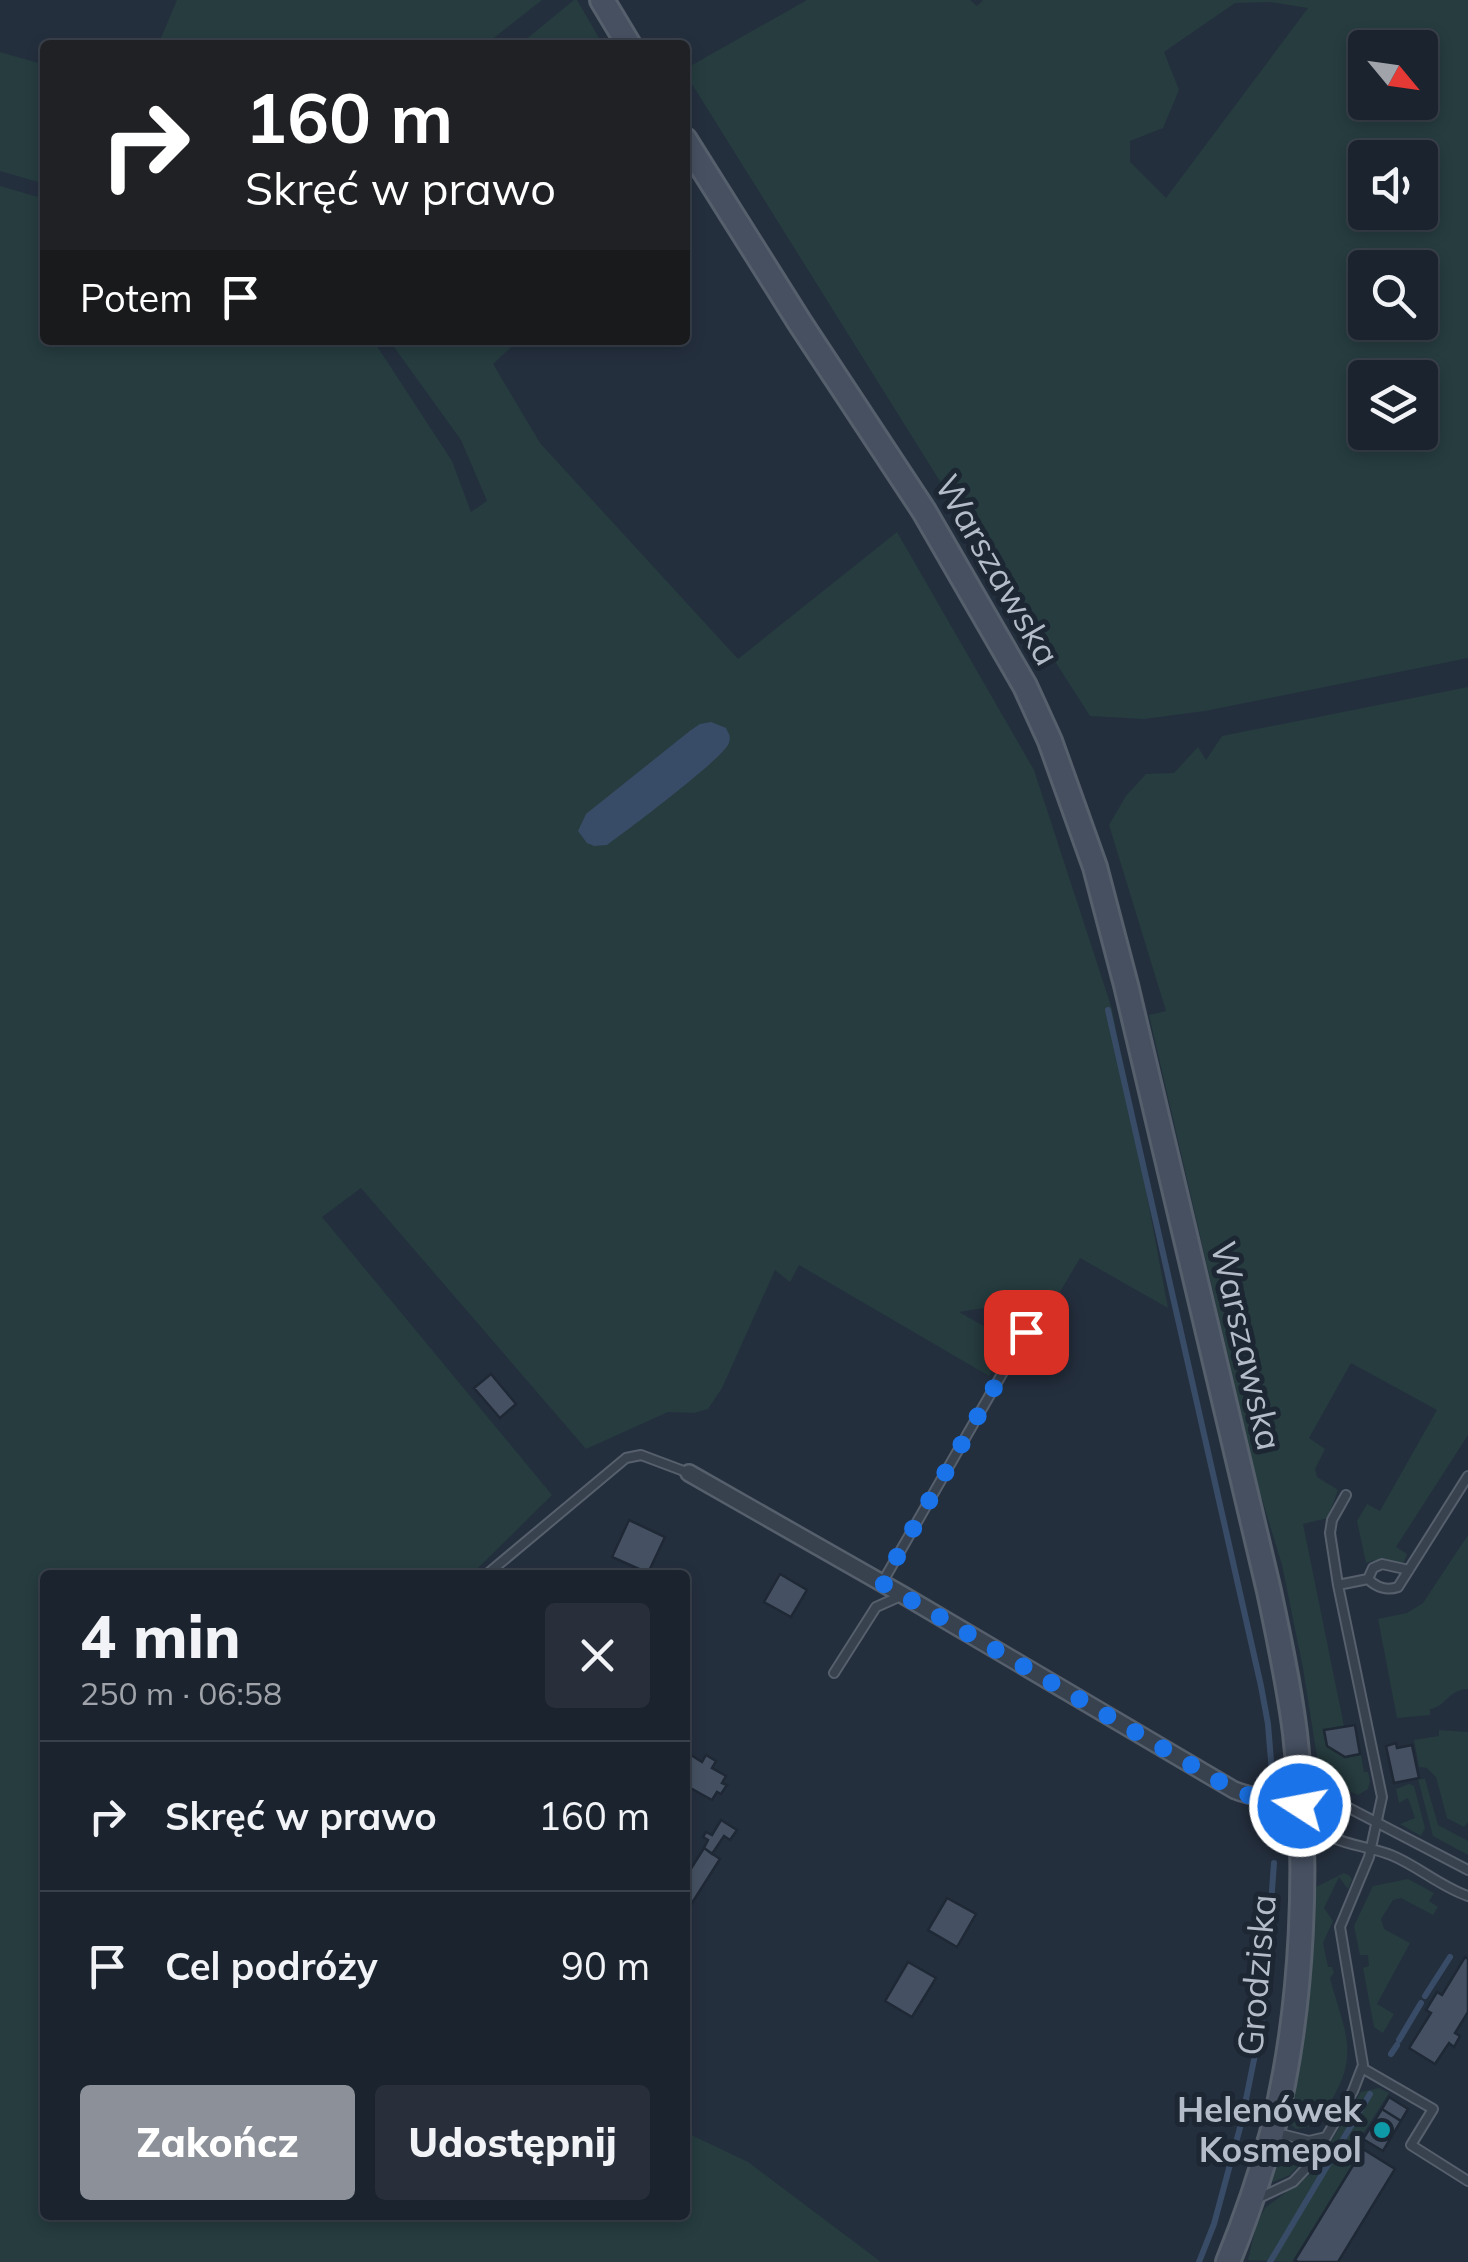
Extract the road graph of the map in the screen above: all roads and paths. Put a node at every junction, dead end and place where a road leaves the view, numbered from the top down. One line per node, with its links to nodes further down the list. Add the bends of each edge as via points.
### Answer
1 (602, 0): 2 (main road)
2 (626, 40)
3 (690, 148): 15 (main road, Warszawska, via 976,598 1025,686 1074,803 1126,986 1269,1591 1290,1694)
4 (1026, 1332): 11 (lane)
5 (690, 1473): 8 (lane, via 641,1455 626,1458); 11 (street)
6 (1468, 1476): 9 (lane)
7 (1346, 1495): 12 (lane, via 1330,1529)
8 (492, 1570)
9 (1409, 1570): 10 (lane, via 1382,1564); 10 (lane, via 1393,1589)
10 (1368, 1578): 12 (lane)
11 (882, 1583): 13 (street)
12 (1338, 1584): 16 (lane, via 1381,1785)
13 (903, 1595): 14 (lane, via 876,1607); 15 (street, via 1234,1790)
14 (834, 1673)
15 (1300, 1806): 16 (lane, via 1327,1801); 17 (lane, via 1327,1836); 21 (main road, Grodziska, via 1298,1952)
16 (1377, 1822): 17 (lane); 18 (lane)
17 (1371, 1848): 19 (lane); 20 (lane, via 1340,1927)
18 (1468, 1870)
19 (1468, 1896)
20 (1362, 2068): 22 (lane); 23 (lane, via 1433,2110 1411,2145)
21 (1272, 2132): 22 (lane, via 1309,2141); 24 (main road, Grodziska)
22 (1326, 2137): 24 (lane, via 1292,2182)
23 (1468, 2181)
24 (1250, 2201): 25 (main road, Grodziska)
25 (1228, 2262)

